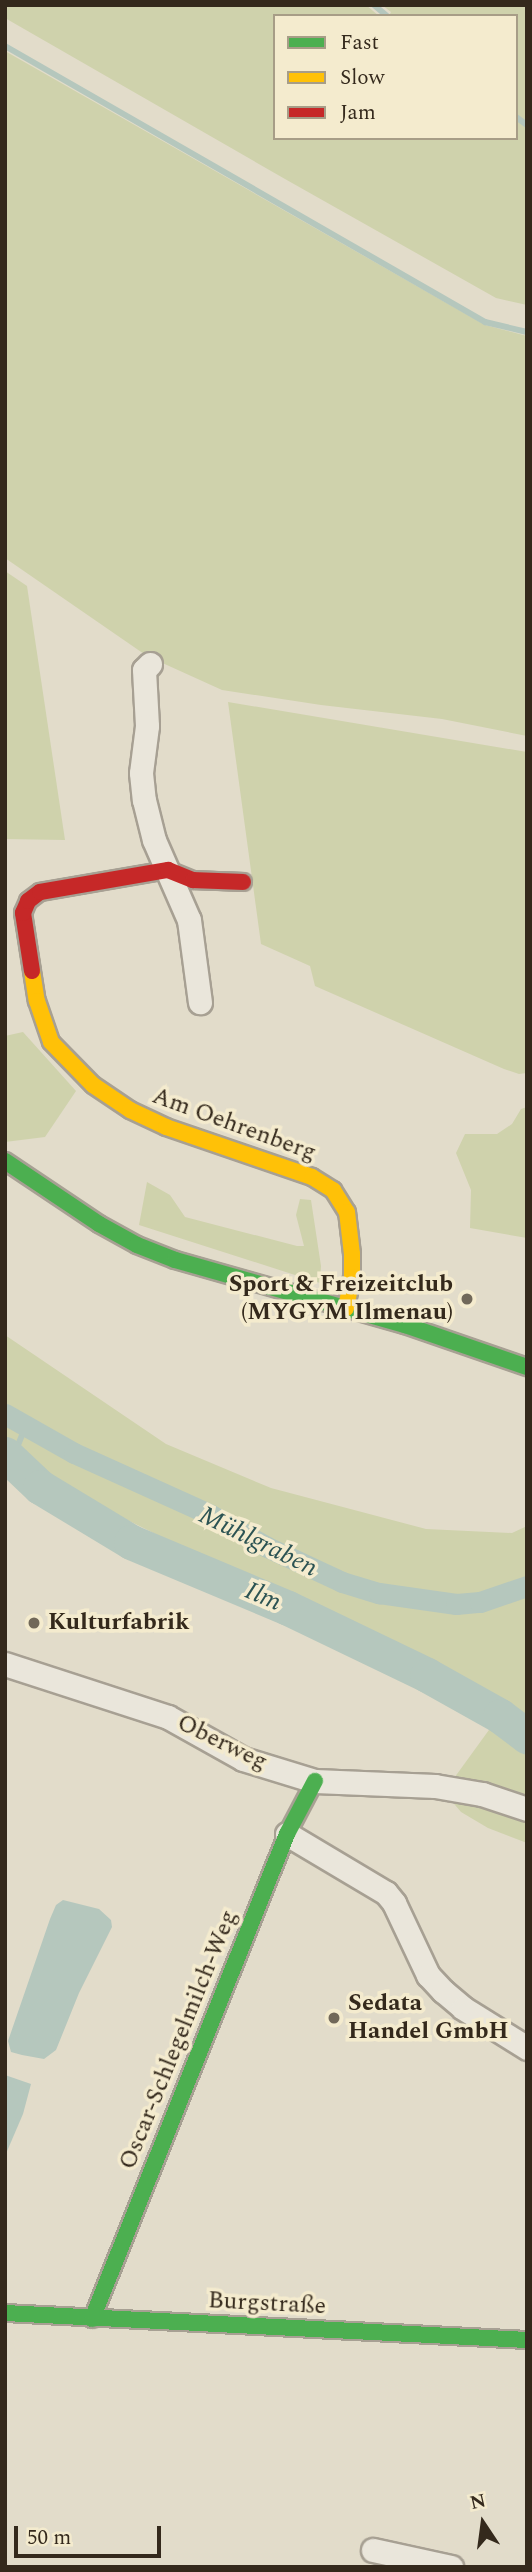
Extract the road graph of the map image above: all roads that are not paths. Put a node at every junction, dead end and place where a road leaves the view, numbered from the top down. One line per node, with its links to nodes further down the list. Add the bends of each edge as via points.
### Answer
1 (150, 664): 2 (street, via 144,670 147,726 141,773 154,840)
2 (167, 870): 3 (street, Am Oehrenberg, via 193,880); 4 (street, via 189,920); 6 (street, Am Oehrenberg, via 56,888 28,901 23,925 42,1022 72,1065 130,1110 166,1127 312,1177 333,1190 347,1212 352,1254)
3 (243, 882)
4 (200, 1002)
5 (5, 1161): 6 (street, via 137,1244 175,1260)
6 (346, 1308): 7 (street)
7 (527, 1367)
8 (5, 1664): 9 (street, Oberweg, via 168,1717 243,1759)
9 (315, 1781): 10 (street, Oberweg, via 435,1786 482,1794); 11 (street, Oscar-Schlegelmilch-Weg)
10 (527, 1810)
11 (287, 1834): 12 (street, via 386,1893 428,1975 463,2008); 14 (street, Oscar-Schlegelmilch-Weg)
12 (527, 2048)
13 (5, 2313): 14 (street, Burgstraße)
14 (92, 2319): 15 (street, Burgstraße)
15 (527, 2340)
16 (373, 2550): 17 (street)
17 (451, 2567)

